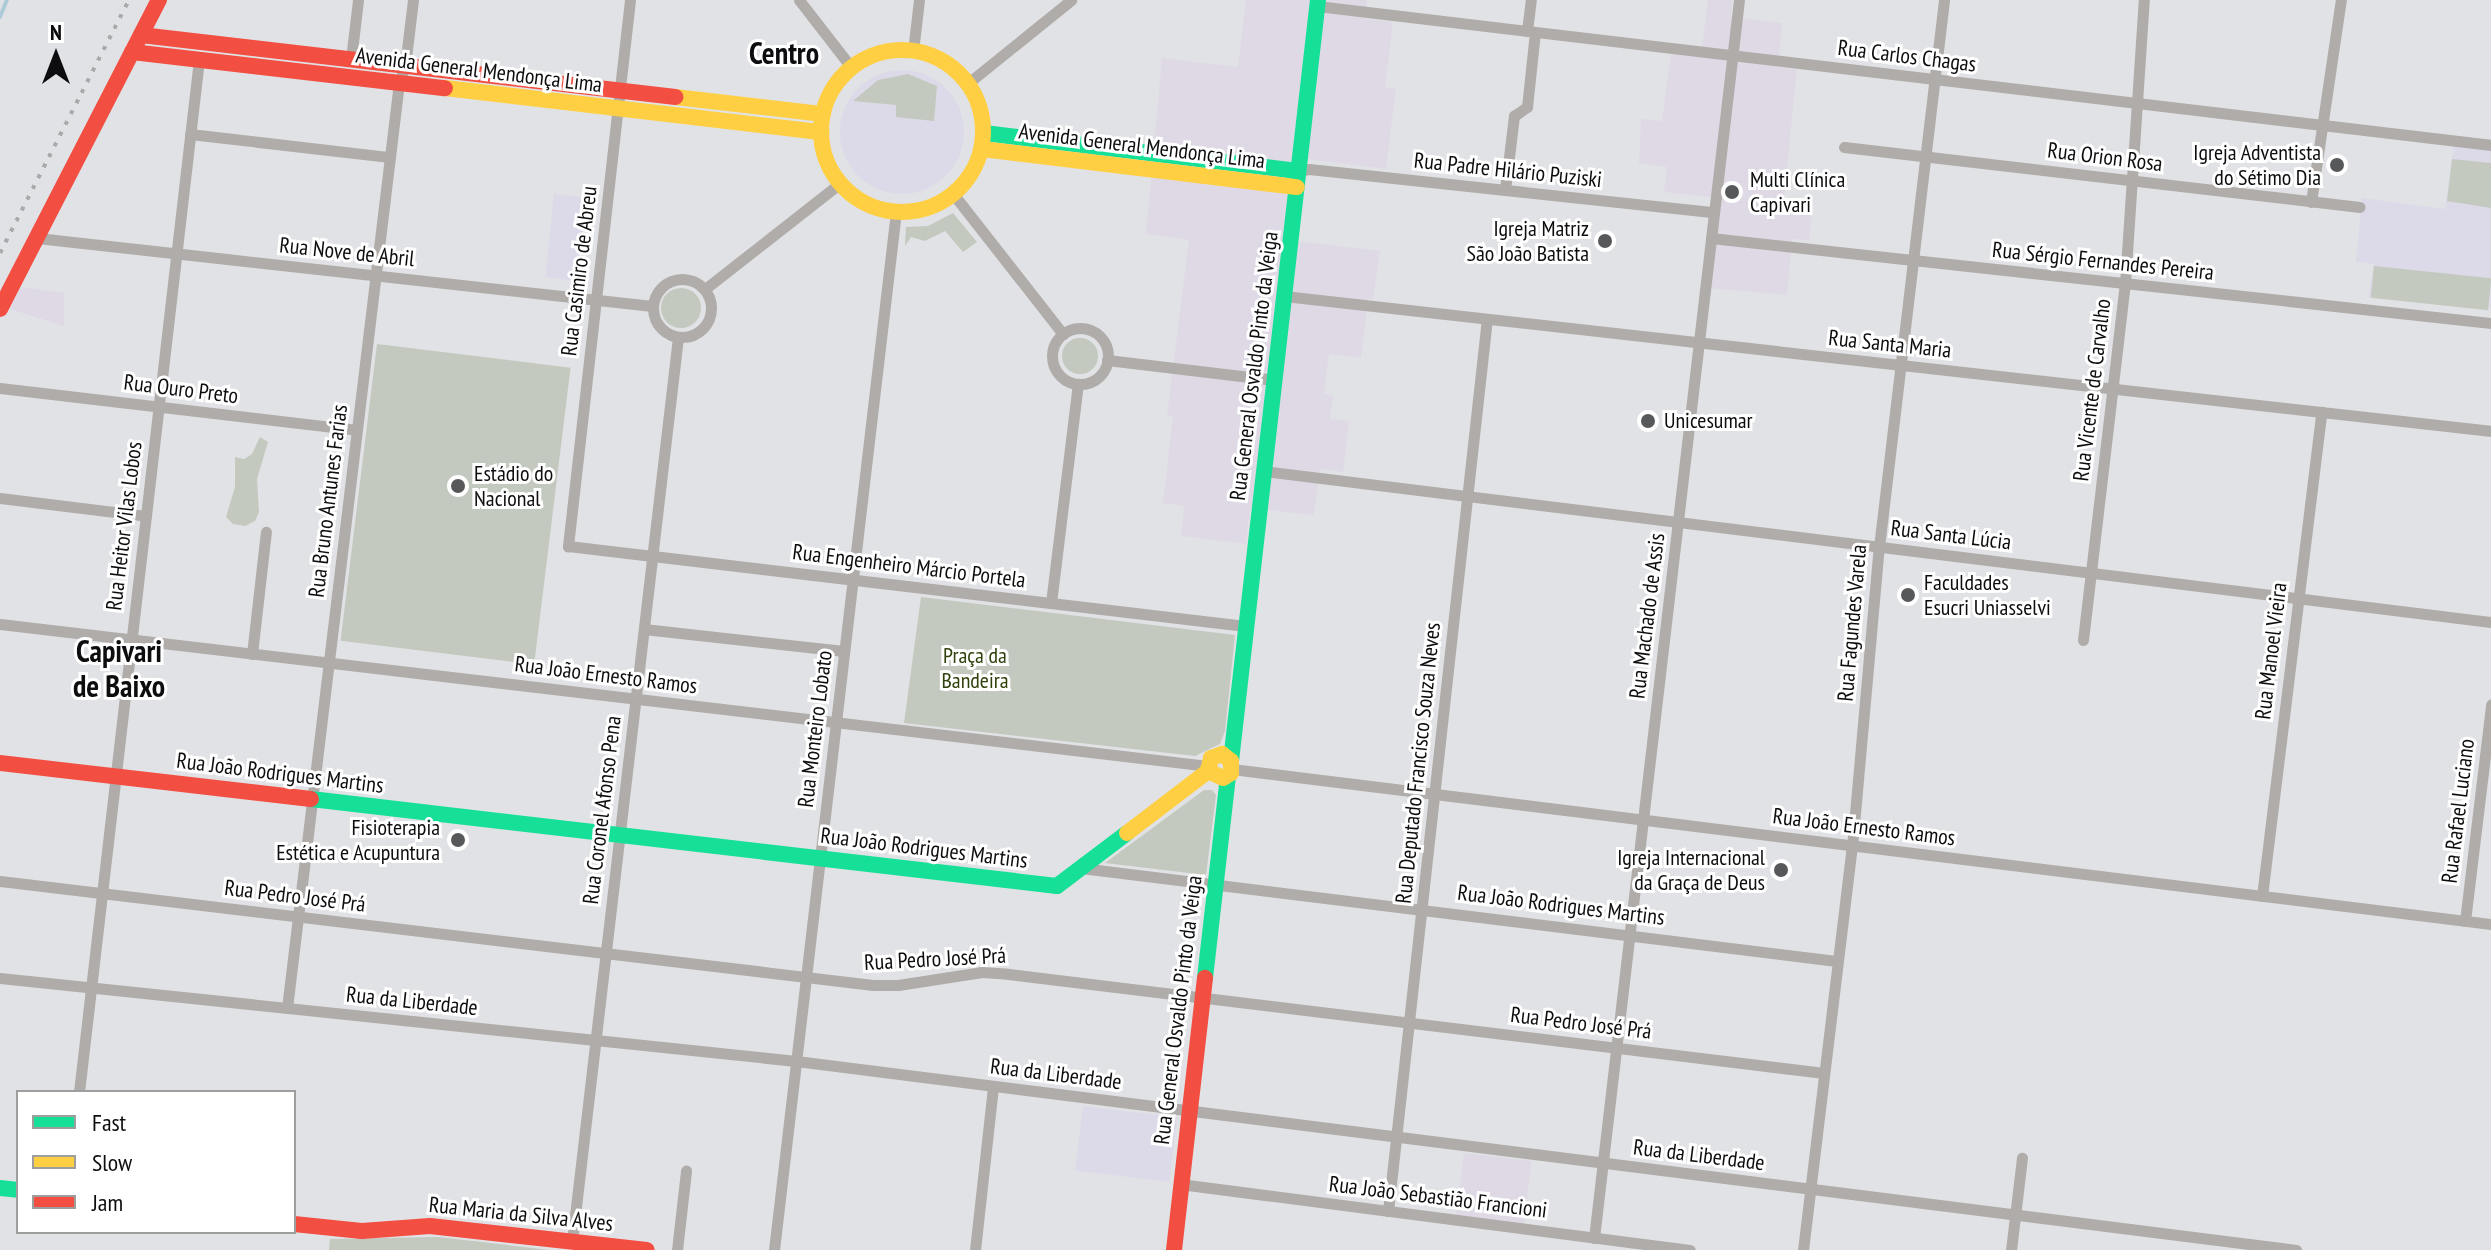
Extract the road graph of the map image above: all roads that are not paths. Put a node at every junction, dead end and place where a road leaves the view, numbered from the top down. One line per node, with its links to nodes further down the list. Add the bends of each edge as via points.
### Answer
1 (159, 0): 15 (street)
2 (358, 0): 20 (street)
3 (413, 0): 21 (street, Rua Bruno Antunes Farias)
4 (630, 0): 26 (street, Rua Casimiro de Abreu)
5 (799, 0): 22 (street)
6 (919, 0): 16 (street)
7 (1071, 0): 25 (street)
8 (1531, 0): 14 (street)
9 (1739, 0): 18 (street, Rua Machado de Assis)
10 (1944, 0): 23 (street, Rua Fagundes Varela)
11 (2144, 0): 27 (street, Rua Vicente de Carvalho)
12 (2341, 0): 30 (street)
13 (1318, 3): 14 (street, Rua Carlos Chagas); 38 (street, Rua General Osvaldo Pinto da Veiga)
14 (1531, 31): 18 (street, Rua Carlos Chagas); 41 (street, via 1527,107 1514,116)
15 (141, 35): 17 (street); 20 (street, Avenida General Mendonça Lima)
16 (913, 51): 22 (street, via 890,51); 25 (street, via 954,69)
17 (132, 52): 19 (street, Avenida General Mendonça Lima); 47 (street)
18 (1732, 55): 23 (street, Rua Carlos Chagas); 46 (street, Rua Machado de Assis)
19 (199, 59): 24 (street, Avenida General Mendonça Lima); 32 (street, Rua Heitor Vilas Lobos)
20 (351, 59): 21 (street, Avenida General Mendonça Lima)
21 (405, 66): 24 (street, Rua Bruno Antunes Farias); 26 (street, Avenida General Mendonça Lima)
22 (851, 67): 29 (street, via 827,97)
23 (1935, 79): 27 (street, Rua Carlos Chagas); 36 (street, Rua Fagundes Varela)
24 (399, 83): 28 (street, Avenida General Mendonça Lima); 37 (street, Rua Bruno Antunes Farias)
25 (967, 84): 33 (street, via 981,113)
26 (620, 91): 28 (street, Rua Casimiro de Abreu); 29 (street, Avenida General Mendonça Lima)
27 (2137, 103): 30 (street, Rua Carlos Chagas); 39 (street, Rua Vicente de Carvalho)
28 (618, 108): 31 (street, Avenida General Mendonça Lima); 55 (street, Rua Casimiro de Abreu)
29 (823, 114): 31 (street)
30 (2321, 124): 34 (street, Rua Carlos Chagas); 43 (street)
31 (821, 132): 40 (street, via 821,148)
32 (190, 134): 37 (street); 49 (street, Rua Heitor Vilas Lobos)
33 (983, 141): 38 (street, Avenida General Mendonça Lima); 42 (street, via 966,182)
34 (2491, 145)
35 (1844, 147): 36 (street, Rua Orion Rosa)
36 (1925, 156): 39 (street, Rua Orion Rosa); 50 (street, Rua Fagundes Varela)
37 (390, 157): 51 (street, Rua Bruno Antunes Farias)
38 (1298, 179): 41 (street, Rua Padre Hilário Puziski, via 1309,169); 54 (street, Rua General Osvaldo Pinto da Veiga)
39 (2132, 181): 43 (street, Rua Orion Rosa); 52 (street, Rua Vicente de Carvalho)
40 (839, 184): 45 (street, via 873,207); 53 (street)
41 (1505, 190): 46 (street, Rua Padre Hilário Puziski)
42 (954, 195): 45 (street, via 922,210); 60 (street)
43 (2311, 202): 44 (street, Rua Orion Rosa)
44 (2360, 207)
45 (896, 212): 83 (street, Rua Monteiro Lobato)
46 (1714, 212): 48 (street, Rua Machado de Assis)
47 (37, 238): 49 (street, Rua Nove de Abril); 57 (street)
48 (1711, 238): 50 (street, Rua Sérgio Fernandes Pereira); 62 (street, Rua Machado de Assis)
49 (176, 253): 51 (street, Rua Nove de Abril); 69 (street, Rua Heitor Vilas Lobos)
50 (1913, 260): 52 (street, Rua Sérgio Fernandes Pereira); 64 (street, Rua Fagundes Varela)
51 (375, 275): 55 (street, Rua Nove de Abril); 71 (street, Rua Bruno Antunes Farias)
52 (2125, 283): 59 (street, Rua Sérgio Fernandes Pereira); 68 (street, Rua Vicente de Carvalho)
53 (705, 289): 56 (street, via 693,280 675,279 659,289); 61 (street, via 711,303 708,321 695,334)
54 (1284, 296): 58 (street, Rua Santa Maria); 65 (street, Rua General Osvaldo Pinto da Veiga)
55 (596, 300): 56 (street, Rua Nove de Abril); 79 (street, Rua Casimiro de Abreu)
56 (652, 306): 61 (street, via 661,329)
57 (0, 309)
58 (1487, 319): 62 (street, Rua Santa Maria); 74 (street, Rua Deputado Francisco Souza Neves)
59 (2491, 323)
60 (1063, 334): 63 (street, via 1079,328 1095,333 1105,345); 66 (street, via 1053,347 1053,364 1062,378)
61 (678, 337): 81 (street, Rua Coronel Afonso Pena)
62 (1699, 342): 64 (street, Rua Santa Maria); 77 (street, Rua Machado de Assis)
63 (1107, 360): 65 (street); 66 (street, via 1097,378)
64 (1901, 365): 68 (street, Rua Santa Maria); 80 (street, Rua Fagundes Varela)
65 (1274, 380): 73 (street, Rua General Osvaldo Pinto da Veiga)
66 (1078, 384): 85 (street)
67 (0, 388): 69 (street, Rua Ouro Preto)
68 (2113, 388): 70 (street, Rua Santa Maria); 82 (street, Rua Vicente de Carvalho)
69 (158, 407): 71 (street, Rua Ouro Preto); 76 (street, Rua Heitor Vilas Lobos)
70 (2321, 412): 72 (street, Rua Santa Maria); 84 (street, Rua Manoel Vieira)
71 (357, 430): 94 (street, Rua Bruno Antunes Farias)
72 (2491, 431)
73 (1263, 471): 74 (street, Rua Santa Lúcia); 88 (street, Rua General Osvaldo Pinto da Veiga)
74 (1468, 496): 77 (street, Rua Santa Lúcia); 102 (street, Rua Deputado Francisco Souza Neves)
75 (0, 498): 76 (street)
76 (146, 516): 90 (street, Rua Heitor Vilas Lobos)
77 (1678, 522): 80 (street, Rua Santa Lúcia); 104 (street, Rua Machado de Assis)
78 (266, 532): 93 (street)
79 (568, 546): 81 (street, Rua Engenheiro Márcio Portela)
80 (1879, 547): 82 (street, Rua Santa Lúcia); 106 (street, Rua Fagundes Varela)
81 (652, 556): 83 (street, Rua Engenheiro Márcio Portela); 89 (street, Rua Coronel Afonso Pena)
82 (2091, 573): 84 (street, Rua Santa Lúcia); 91 (street, Rua Vicente de Carvalho)
83 (853, 579): 85 (street, Rua Engenheiro Márcio Portela); 92 (street, Rua Monteiro Lobato)
84 (2298, 598): 86 (street, Rua Santa Lúcia); 112 (street, Rua Manoel Vieira)
85 (1051, 603): 88 (street, Rua Engenheiro Márcio Portela)
86 (2491, 622)
87 (0, 624): 90 (street, Rua João Ernesto Ramos)
88 (1245, 626): 99 (street, Rua General Osvaldo Pinto da Veiga, via 1232,737)
89 (644, 629): 92 (street); 95 (street, Rua Coronel Afonso Pena)
90 (131, 639): 93 (street, Rua João Ernesto Ramos); 101 (street, Rua Heitor Vilas Lobos)
91 (2083, 640)
92 (844, 651): 97 (street, Rua Monteiro Lobato)
93 (252, 654): 94 (street, Rua João Ernesto Ramos)
94 (329, 663): 95 (street, Rua João Ernesto Ramos); 103 (street, Rua Bruno Antunes Farias)
95 (635, 699): 97 (street, Rua João Ernesto Ramos); 105 (street, Rua Coronel Afonso Pena)
96 (2491, 705): 100 (street, Rua Rafael Luciano)
97 (836, 723): 99 (street, Rua João Ernesto Ramos); 107 (street, Rua Monteiro Lobato)
98 (0, 763): 101 (street, Rua João Rodrigues Martins)
99 (1221, 766): 102 (street, Rua João Ernesto Ramos); 108 (street); 110 (street, Rua General Osvaldo Pinto da Veiga)
100 (2487, 769): 115 (street, Rua Rafael Luciano)
101 (115, 776): 103 (street, Rua João Rodrigues Martins); 111 (street, Rua Heitor Vilas Lobos)
102 (1435, 794): 104 (street, Rua João Ernesto Ramos); 113 (street, Rua Deputado Francisco Souza Neves)
103 (312, 799): 105 (street, Rua João Rodrigues Martins); 114 (street, Rua Bruno Antunes Farias)
104 (1643, 820): 106 (street, Rua João Ernesto Ramos); 117 (street, Rua Machado de Assis)
105 (620, 835): 107 (street, Rua João Rodrigues Martins); 118 (street, Rua Coronel Afonso Pena)
106 (1852, 847): 112 (street, Rua João Ernesto Ramos); 119 (street, Rua Fagundes Varela)
107 (820, 858): 108 (street, Rua João Rodrigues Martins, via 1057,886); 121 (street, Rua Monteiro Lobato)
108 (1081, 868): 110 (street, Rua João Rodrigues Martins)
109 (0, 881): 111 (street, Rua Pedro José Prá)
110 (1215, 884): 113 (street, Rua João Rodrigues Martins); 123 (street, Rua General Osvaldo Pinto da Veiga)
111 (102, 893): 114 (street, Rua Pedro José Prá); 122 (street, Rua Heitor Vilas Lobos)
112 (2262, 896): 115 (street, Rua João Ernesto Ramos)
113 (1422, 910): 117 (street, Rua João Rodrigues Martins); 125 (street, Rua Deputado Francisco Souza Neves)
114 (298, 916): 118 (street, Rua Pedro José Prá); 124 (street, Rua Bruno Antunes Farias)
115 (2465, 921): 116 (street, Rua João Ernesto Ramos)
116 (2491, 924)
117 (1630, 935): 119 (street, Rua João Rodrigues Martins); 127 (street, Rua Machado de Assis)
118 (606, 954): 121 (street, Rua Pedro José Prá); 126 (street, Rua Coronel Afonso Pena)
119 (1836, 961): 129 (street, Rua Fagundes Varela)
120 (0, 978): 122 (street, Rua da Liberdade)
121 (806, 978): 123 (street, Rua Pedro José Prá, via 887,986 994,972); 128 (street, Rua Monteiro Lobato)
122 (91, 988): 124 (street, Rua da Liberdade); 131 (street, Rua Heitor Vilas Lobos)
123 (1202, 997): 125 (street, Rua Pedro José Prá); 132 (street, Rua General Osvaldo Pinto da Veiga)
124 (287, 1008): 126 (street, Rua da Liberdade)
125 (1409, 1022): 127 (street, Rua Pedro José Prá); 133 (street, Rua Deputado Francisco Souza Neves)
126 (596, 1040): 128 (street, Rua da Liberdade); 143 (street, Rua Coronel Afonso Pena)
127 (1616, 1048): 129 (street, Rua Pedro José Prá); 135 (street, Rua Machado de Assis)
128 (796, 1061): 130 (street, Rua da Liberdade); 146 (street, Rua Monteiro Lobato)
129 (1824, 1073): 138 (street, Rua Fagundes Varela)
130 (993, 1086): 132 (street, Rua da Liberdade); 147 (street)
131 (79, 1090)
132 (1189, 1111): 133 (street, Rua da Liberdade); 137 (street, Rua General Osvaldo Pinto da Veiga)
133 (1396, 1137): 135 (street, Rua da Liberdade); 139 (street, Rua Deputado Francisco Souza Neves)
134 (2022, 1158): 140 (street)
135 (1603, 1163): 138 (street, Rua da Liberdade); 142 (street, Rua Machado de Assis)
136 (686, 1171): 145 (street)
137 (1180, 1184): 139 (street, Rua João Sebastião Francioni); 148 (street, Rua General Osvaldo Pinto da Veiga)
138 (1809, 1189): 140 (street, Rua da Liberdade); 150 (street, Rua Fagundes Varela)
139 (1388, 1211): 142 (street, Rua João Sebastião Francioni)
140 (2015, 1215): 151 (street); 152 (street, Rua da Liberdade)
141 (296, 1224): 143 (street, Rua Maria da Silva Alves, via 362,1231 416,1225)
142 (1594, 1238): 149 (street, Rua João Sebastião Francioni)
143 (572, 1241): 144 (street, Rua Maria da Silva Alves)
144 (647, 1250)
145 (677, 1250)
146 (774, 1250)
147 (975, 1250)
148 (1174, 1250)
149 (1690, 1250)
150 (1803, 1250)
151 (2011, 1250)
152 (2296, 1250)

